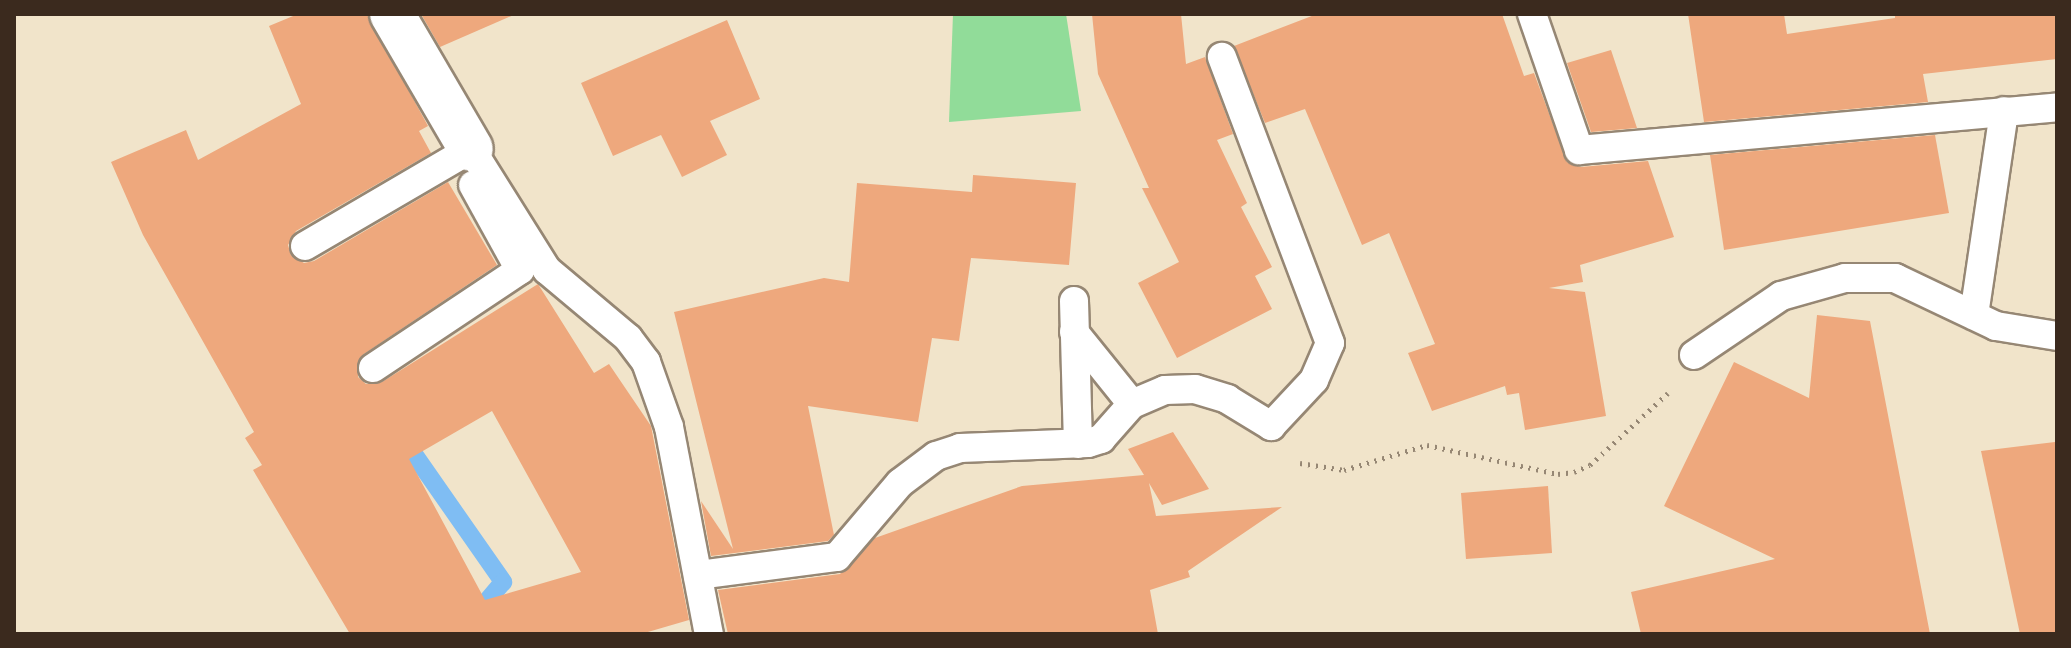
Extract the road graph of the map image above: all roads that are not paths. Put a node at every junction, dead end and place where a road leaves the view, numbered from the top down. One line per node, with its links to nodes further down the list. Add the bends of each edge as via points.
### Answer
1 (392, 14): 6 (street)
2 (1532, 14): 5 (lane, via 1579,150)
3 (1222, 57): 14 (lane, via 1330,343 1314,380 1271,426 1227,399 1195,389 1165,390)
4 (2057, 107): 5 (lane)
5 (2004, 111): 9 (lane)
6 (464, 154): 7 (lane); 13 (lane, via 520,270); 16 (lane, via 547,270 628,338 646,362 669,427)
7 (305, 246)
8 (1074, 301): 10 (lane)
9 (1974, 315): 11 (lane, via 1996,326); 12 (lane, via 1895,278 1845,278 1781,296)
10 (1074, 332): 14 (lane); 15 (lane)
11 (2057, 336)
12 (1694, 355)
13 (373, 368)
14 (1132, 404): 15 (lane, via 1101,439)
15 (1078, 444): 16 (lane, via 948,452 900,483 837,557)
16 (698, 575): 17 (lane)
17 (709, 634)

